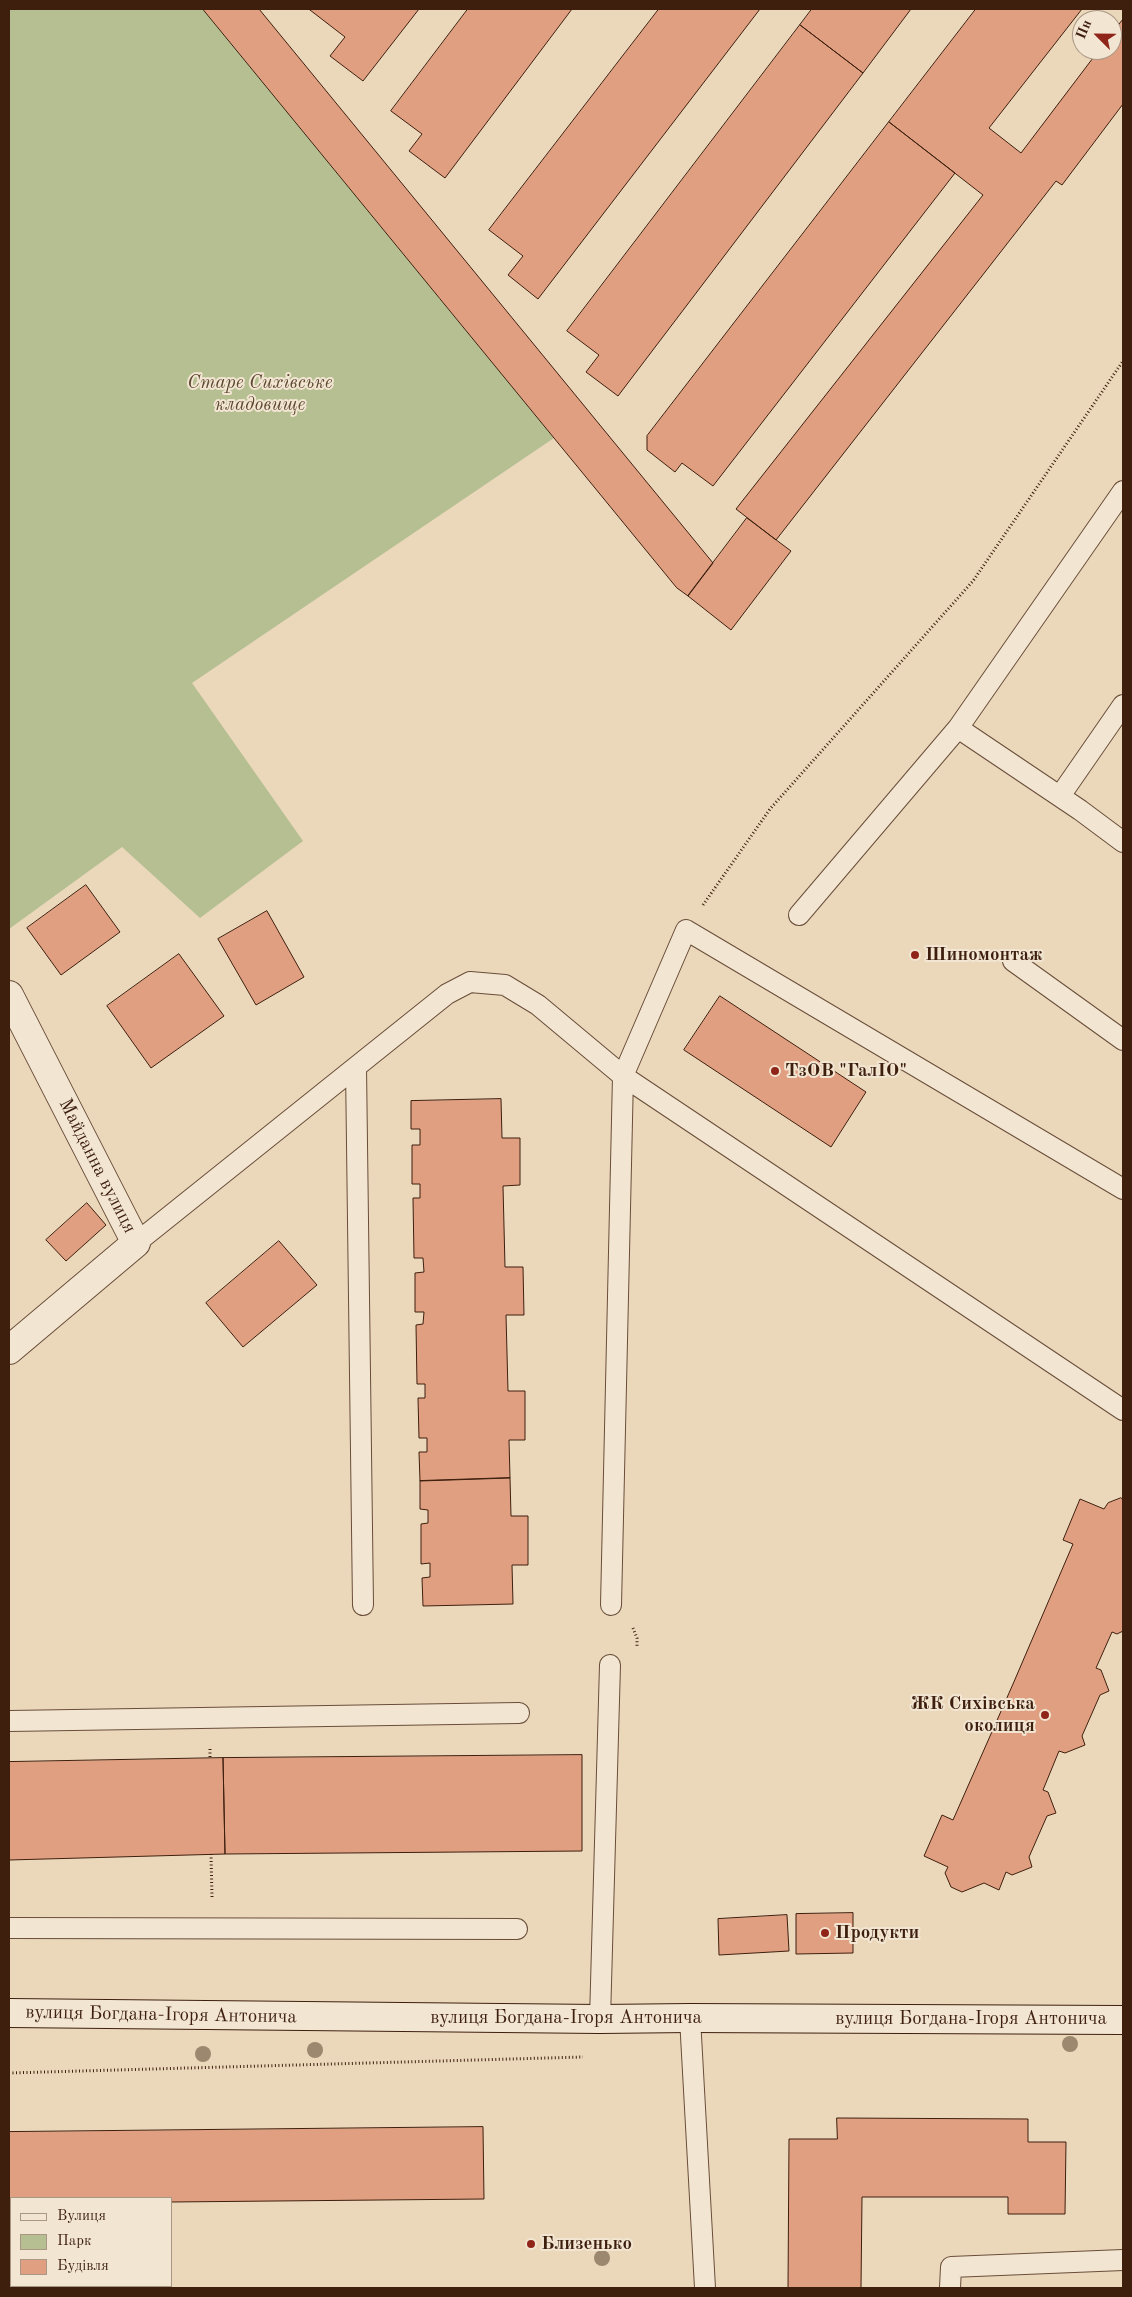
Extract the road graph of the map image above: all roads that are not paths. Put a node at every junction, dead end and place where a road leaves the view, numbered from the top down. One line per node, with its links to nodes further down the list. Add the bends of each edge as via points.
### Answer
1 (1123, 491): 3 (lane)
2 (1123, 705): 4 (lane)
3 (958, 728): 4 (lane); 6 (lane)
4 (1060, 796): 5 (lane)
5 (1123, 842)
6 (799, 915)
7 (1013, 961): 9 (lane)
8 (9, 995): 13 (main road, Майданна вулиця)
9 (1123, 1040)
10 (356, 1067): 11 (lane, via 448,994 470,982 505,985 530,1000); 13 (lane); 16 (lane)
11 (623, 1076): 12 (lane, via 686,930); 15 (lane); 17 (lane)
12 (1123, 1189)
13 (136, 1243): 14 (main road, Майданна вулиця)
14 (9, 1350)
15 (1123, 1410)
16 (363, 1605)
17 (612, 1605)
18 (610, 1665): 25 (lane)
19 (519, 1713): 20 (lane)
20 (9, 1721)
21 (9, 1928): 22 (lane)
22 (517, 1929)
23 (9, 2013): 25 (main road, вулиця Богдана-Ігоря Антонича)
24 (690, 2018): 25 (main road, вулиця Богдана-Ігоря Антонича); 26 (main road, вулиця Богдана-Ігоря Антонича); 28 (lane)
25 (600, 2019)
26 (1123, 2020)
27 (1123, 2260): 29 (lane, via 951,2267)
28 (706, 2288)
29 (950, 2288)

